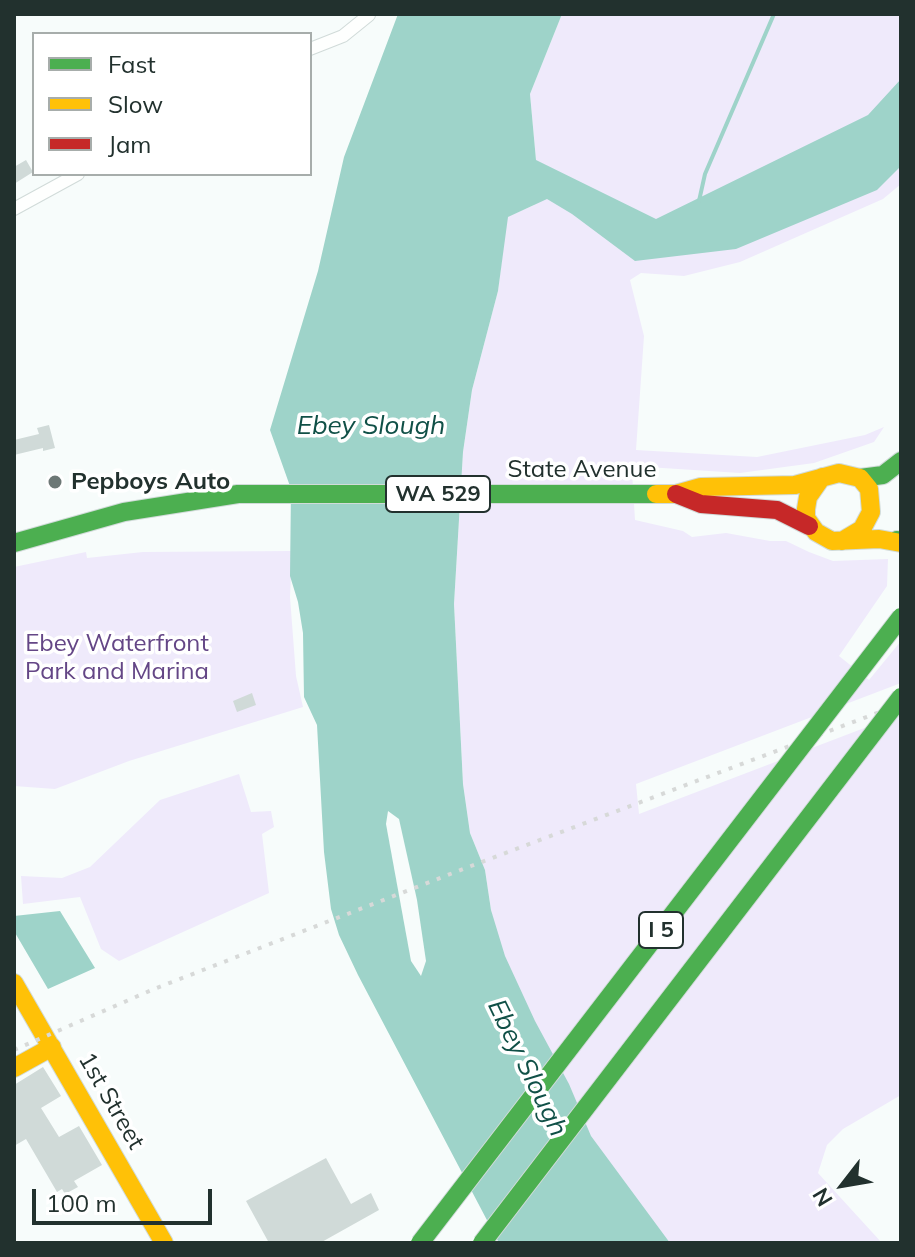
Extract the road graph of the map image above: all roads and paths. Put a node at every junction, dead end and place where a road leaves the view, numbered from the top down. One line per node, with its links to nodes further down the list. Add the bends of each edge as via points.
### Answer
1 (369, 15): 2 (street, via 343,36)
2 (312, 48)
3 (74, 176): 4 (street)
4 (14, 209)
5 (901, 461): 7 (main road, via 883,475)
6 (822, 477): 7 (main road, via 839,473); 8 (main road, State Avenue, via 795,485 701,487); 9 (main road, via 808,497)
7 (860, 478): 10 (main road, via 869,489 871,512 862,529)
8 (676, 494): 9 (main road, State Avenue, via 701,504 777,510); 12 (main road, State Avenue / WA 529, via 238,494 124,512)
9 (809, 526): 10 (main road, via 823,538)
10 (842, 541): 11 (main road)
11 (900, 541)
12 (14, 543)
13 (901, 617): 19 (main road, I 5, bridge)
14 (901, 697): 20 (main road, I 5, bridge)
15 (14, 983): 16 (main road, 1st Street)
16 (52, 1047): 17 (main road); 18 (main road, 1st Street)
17 (14, 1068)
18 (164, 1243)
19 (420, 1243)
20 (482, 1243)

